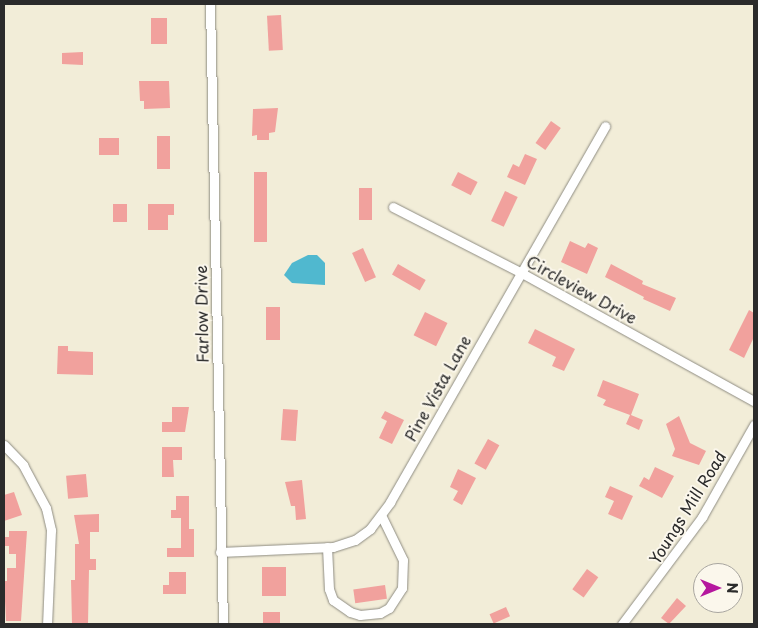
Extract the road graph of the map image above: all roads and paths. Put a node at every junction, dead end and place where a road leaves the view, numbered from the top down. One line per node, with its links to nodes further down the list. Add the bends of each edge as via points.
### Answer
1 (210, 4): 11 (street, Farlow Drive)
2 (605, 126): 4 (street, Pine Vista Lane)
3 (393, 207): 4 (street, Circleview Drive)
4 (520, 272): 5 (street, Circleview Drive); 9 (street, Pine Vista Lane)
5 (754, 401)
6 (754, 425): 7 (street, Youngs Mill Road)
7 (751, 441): 14 (street, Youngs Mill Road, via 682,548)
8 (4, 445): 12 (street, via 24,465 46,508 51,530)
9 (381, 515): 10 (street, Pine Vista Lane, via 370,529 354,540); 10 (street, via 395,541 403,568 402,588 389,608 380,613 360,615 334,600 329,589)
10 (327, 547): 11 (street, Pine Vista Lane)
11 (220, 552): 13 (street, Farlow Drive)
12 (47, 624)
13 (223, 624)
14 (622, 624)

